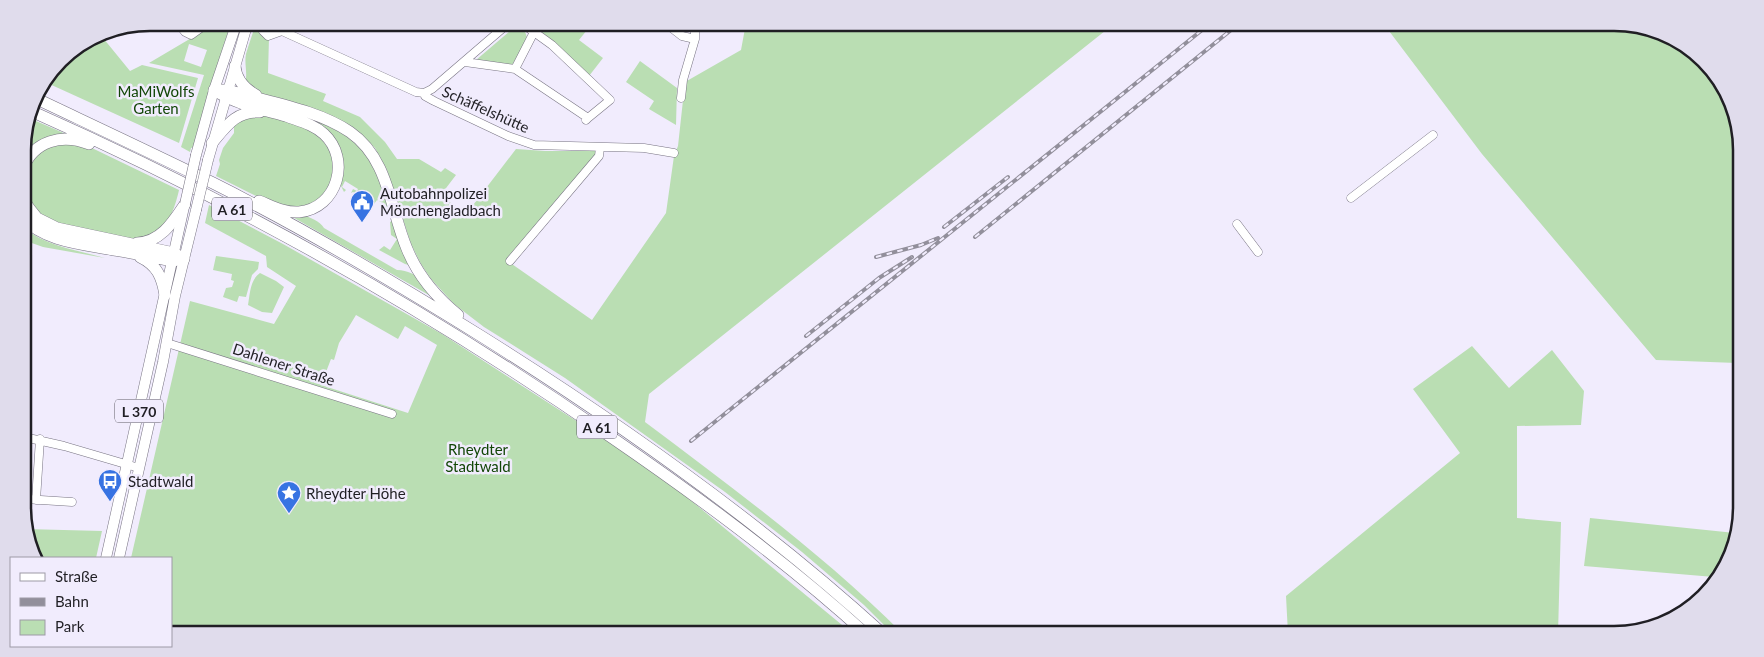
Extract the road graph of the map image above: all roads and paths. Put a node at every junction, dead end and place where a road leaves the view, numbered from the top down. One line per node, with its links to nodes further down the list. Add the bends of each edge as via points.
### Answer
1 (184, 31): 2 (street, via 191,35)
2 (197, 31)
3 (234, 31): 14 (main road, L 370)
4 (245, 31): 12 (main road, L 370)
5 (282, 31): 15 (street, Schäffelshütte)
6 (500, 31): 11 (street)
7 (676, 31): 10 (street)
8 (695, 31): 10 (street)
9 (534, 32): 13 (street); 13 (street, via 610,100 587,119)
10 (695, 39): 17 (street)
11 (465, 62): 13 (street); 15 (street)
12 (235, 66): 16 (main road, L 370); 19 (highway, via 238,78 247,89)
13 (514, 69)
14 (214, 90): 16 (highway); 30 (main road, L 370, bridge)
15 (424, 93): 24 (street, Schäffelshütte, via 521,141 534,145)
16 (227, 94): 19 (highway); 21 (highway); 23 (main road, L 370)
17 (681, 98)
18 (42, 101): 28 (highway, A 61)
19 (278, 104): 40 (highway, via 337,125 364,144 383,176 407,248 425,281 448,307)
20 (37, 114): 27 (highway, A 61)
21 (296, 120): 23 (highway, via 246,112 231,121); 28 (highway, via 319,130 337,153 337,183 320,204 291,212)
22 (1433, 135): 29 (street)
23 (212, 143): 36 (main road, L 370, bridge, via 196,210)
24 (600, 148): 26 (street, Schäffelshütte, via 644,148); 37 (street, via 599,156)
25 (32, 153): 27 (highway, via 54,140 68,138)
26 (674, 153)
27 (158, 170): 51 (highway, A 61, via 356,274 510,369 725,518)
28 (214, 184): 40 (highway, A 61, via 401,286)
29 (1351, 198)
30 (185, 204): 34 (highway, via 158,236); 36 (main road, L 370)
31 (32, 213): 34 (highway, via 48,224)
32 (1237, 224): 35 (street)
33 (32, 225): 34 (highway, via 54,237 77,243)
34 (127, 247): 36 (highway); 38 (highway, via 156,268)
35 (1258, 252)
36 (177, 258): 38 (main road, L 370); 39 (main road, L 370)
37 (510, 261)
38 (165, 295): 44 (main road, L 370)
39 (167, 343): 41 (street, Dahlener Straße); 45 (main road, L 370)
40 (504, 351): 52 (highway, A 61, via 684,472 788,552)
41 (392, 414)
42 (31, 438): 43 (street)
43 (40, 440): 44 (street); 47 (street)
44 (127, 465): 45 (street); 49 (main road, L 370)
45 (139, 468): 50 (main road, L 370)
46 (31, 500): 47 (street)
47 (36, 500): 48 (street)
48 (72, 502)
49 (106, 557)
50 (119, 557)
51 (856, 626)
52 (874, 626)

